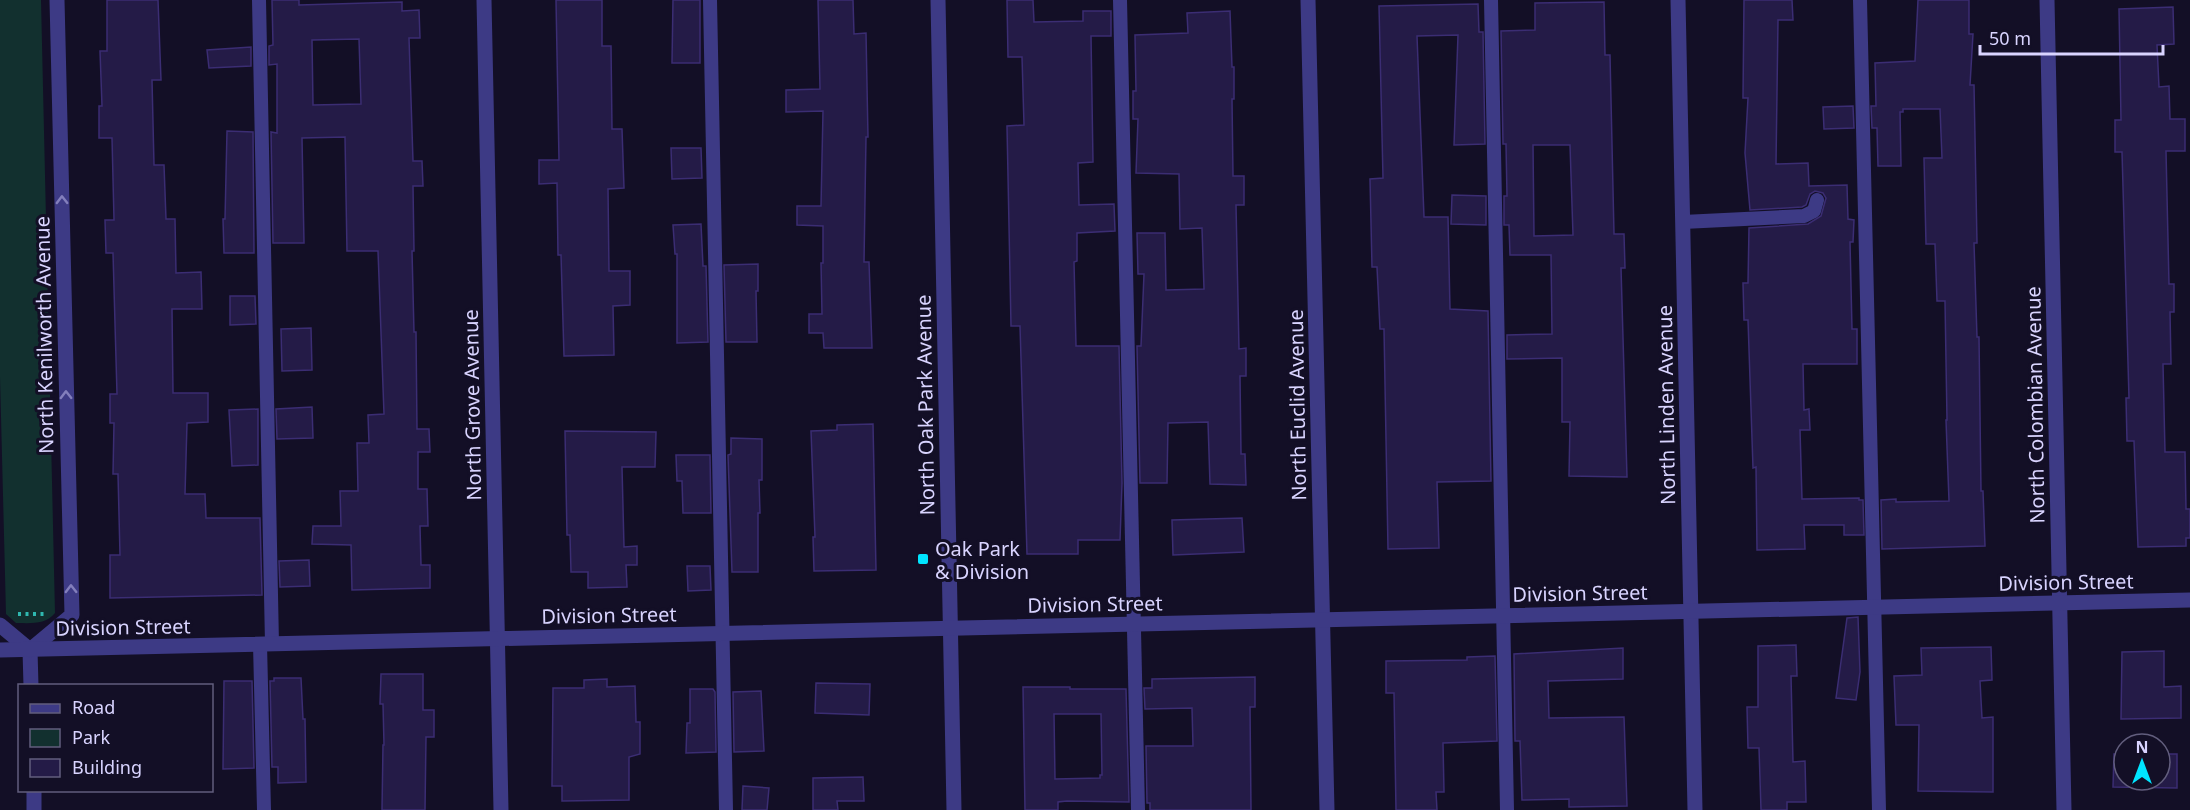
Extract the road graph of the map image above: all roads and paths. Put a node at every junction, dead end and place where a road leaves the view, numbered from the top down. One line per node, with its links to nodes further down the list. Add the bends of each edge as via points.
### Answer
1 (57, 0): 29 (street, North Kenilworth Avenue, one-way to 1, via 72,615)
2 (259, 0): 27 (lane)
3 (484, 0): 26 (street, North Grove Avenue)
4 (710, 0): 25 (lane)
5 (938, 0): 24 (street, North Oak Park Avenue)
6 (1120, 0): 22 (lane)
7 (1308, 0): 21 (street, North Euclid Avenue)
8 (1491, 0): 20 (lane)
9 (1678, 0): 13 (street, North Linden Avenue)
10 (1860, 0): 16 (lane)
11 (2047, 0): 15 (street, North Colombian Avenue)
12 (1818, 200): 13 (lane, via 1814,211 1804,216)
13 (1683, 222): 17 (street, North Linden Avenue)
14 (2190, 600): 15 (street, Division Street)
15 (2060, 603): 16 (street, Division Street); 42 (street, North Colombian Avenue)
16 (1874, 608): 17 (street, Division Street); 41 (lane)
17 (1691, 612): 20 (street, Division Street); 40 (street, North Linden Avenue)
18 (16, 614): 19 (path)
19 (45, 614)
20 (1503, 616): 21 (street, Division Street); 39 (lane)
21 (1323, 620): 22 (street, Division Street); 38 (street, North Euclid Avenue)
22 (1134, 624): 24 (street, Division Street); 37 (lane)
23 (0, 626): 29 (street)
24 (950, 628): 25 (street, Division Street); 36 (street, North Oak Park Avenue)
25 (722, 634): 26 (street, Division Street); 35 (lane)
26 (498, 639): 27 (street, Division Street); 34 (street, North Grove Avenue)
27 (266, 644): 29 (street, Division Street); 33 (lane)
28 (0, 650): 29 (street, Division Street)
29 (30, 650): 30 (street)
30 (31, 684)
31 (34, 792): 32 (street)
32 (34, 810)
33 (264, 810)
34 (501, 810)
35 (726, 810)
36 (954, 810)
37 (1138, 810)
38 (1327, 810)
39 (1507, 810)
40 (1695, 810)
41 (1879, 810)
42 (2064, 810)

